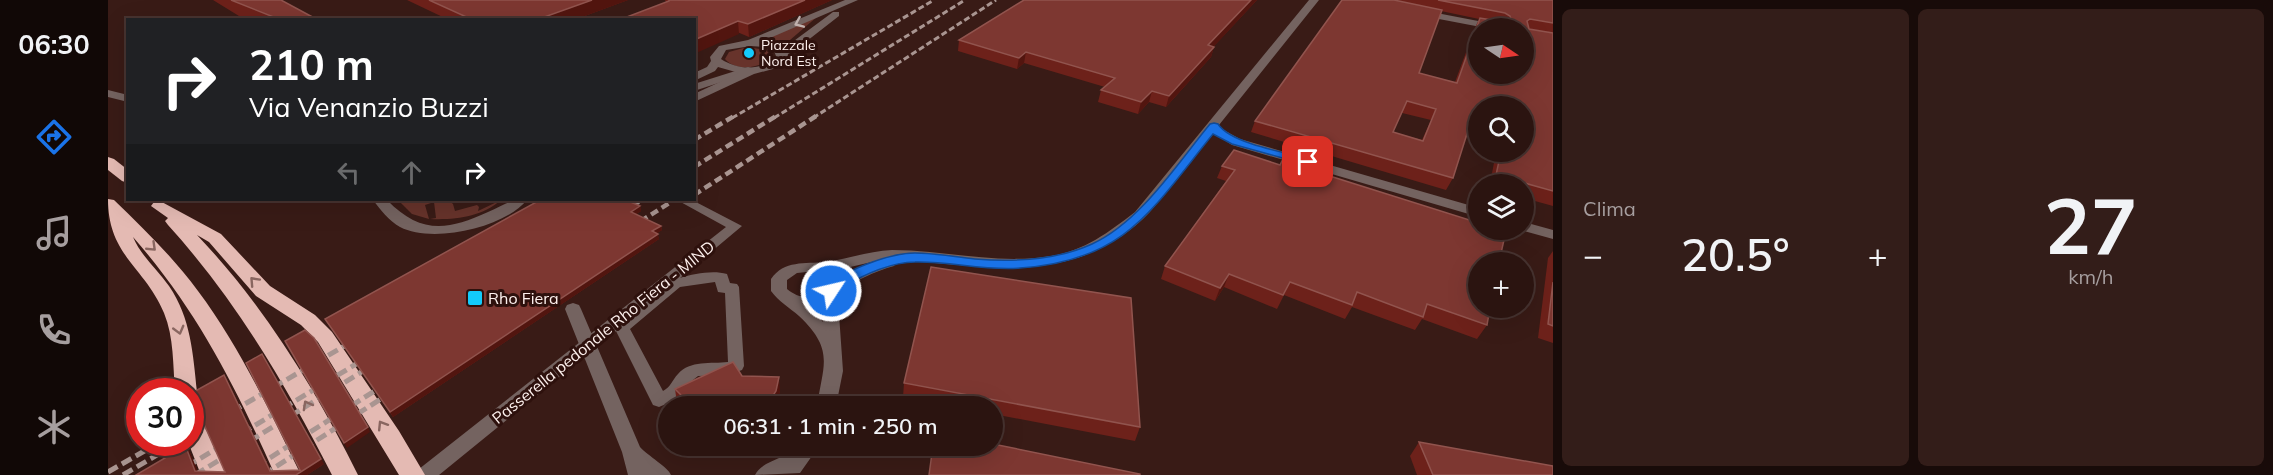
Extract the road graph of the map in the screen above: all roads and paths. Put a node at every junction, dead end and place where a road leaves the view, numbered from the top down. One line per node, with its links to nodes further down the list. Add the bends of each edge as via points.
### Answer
1 (853, 0): 6 (street, one-way to 6, via 764,38)
2 (860, 0): 7 (street, via 826,20)
3 (1314, 0): 16 (street)
4 (1406, 9): 5 (street)
5 (1468, 22)
6 (741, 43): 7 (street, via 767,44 778,49); 8 (street, via 717,52)
7 (781, 56): 9 (street, via 774,64)
8 (718, 63): 9 (street, via 735,70); 10 (street); 11 (street, via 717,74)
9 (753, 70): 12 (street); 15 (street)
10 (696, 77)
11 (696, 87)
12 (696, 87)
13 (108, 93): 14 (street)
14 (126, 98)
15 (696, 98)
16 (1214, 126): 25 (street, via 1236,142); 29 (street, via 1140,215 1123,231 1097,246 1070,257 1020,264)
17 (108, 162): 18 (highway)
18 (126, 176)
19 (381, 201): 26 (street, via 403,222 415,227 459,227)
20 (510, 201): 26 (street)
21 (518, 201): 26 (street)
22 (685, 201): 45 (street, Passerella pedonale Rho Fiera - MIND, via 735,226)
23 (156, 203): 43 (highway, one-way to 23, via 249,312 203,253); 44 (highway, one-way to 23, via 325,336 263,291 215,238)
24 (109, 205): 36 (highway, one-way to 36, via 128,247 161,289 174,314); 42 (highway, one-way to 42, via 164,258 215,330 248,387)
25 (1468, 210)
26 (490, 217)
27 (1534, 229): 28 (street)
28 (1553, 235)
29 (915, 257): 30 (street, via 885,255); 32 (street, via 863,271)
30 (812, 268): 32 (street, via 831,277); 33 (street, via 795,268 780,278 777,288)
31 (694, 279): 31 (street, via 722,277 723,289 732,287 736,366 726,371 699,369 682,379 676,393 659,400 622,328 675,284)
32 (832, 291): 33 (street, via 812,303); 35 (street)
33 (787, 299): 35 (street, via 807,314)
34 (573, 309): 39 (street)
35 (832, 345): 37 (street, via 834,371)
36 (185, 378)
37 (828, 396)
38 (204, 451): 41 (highway)
39 (632, 452): 46 (street); 47 (street)
40 (798, 460): 48 (street)
41 (214, 475)
42 (288, 475)
43 (345, 475)
44 (412, 475)
45 (426, 475)
46 (638, 475)
47 (661, 475)
48 (765, 475)

